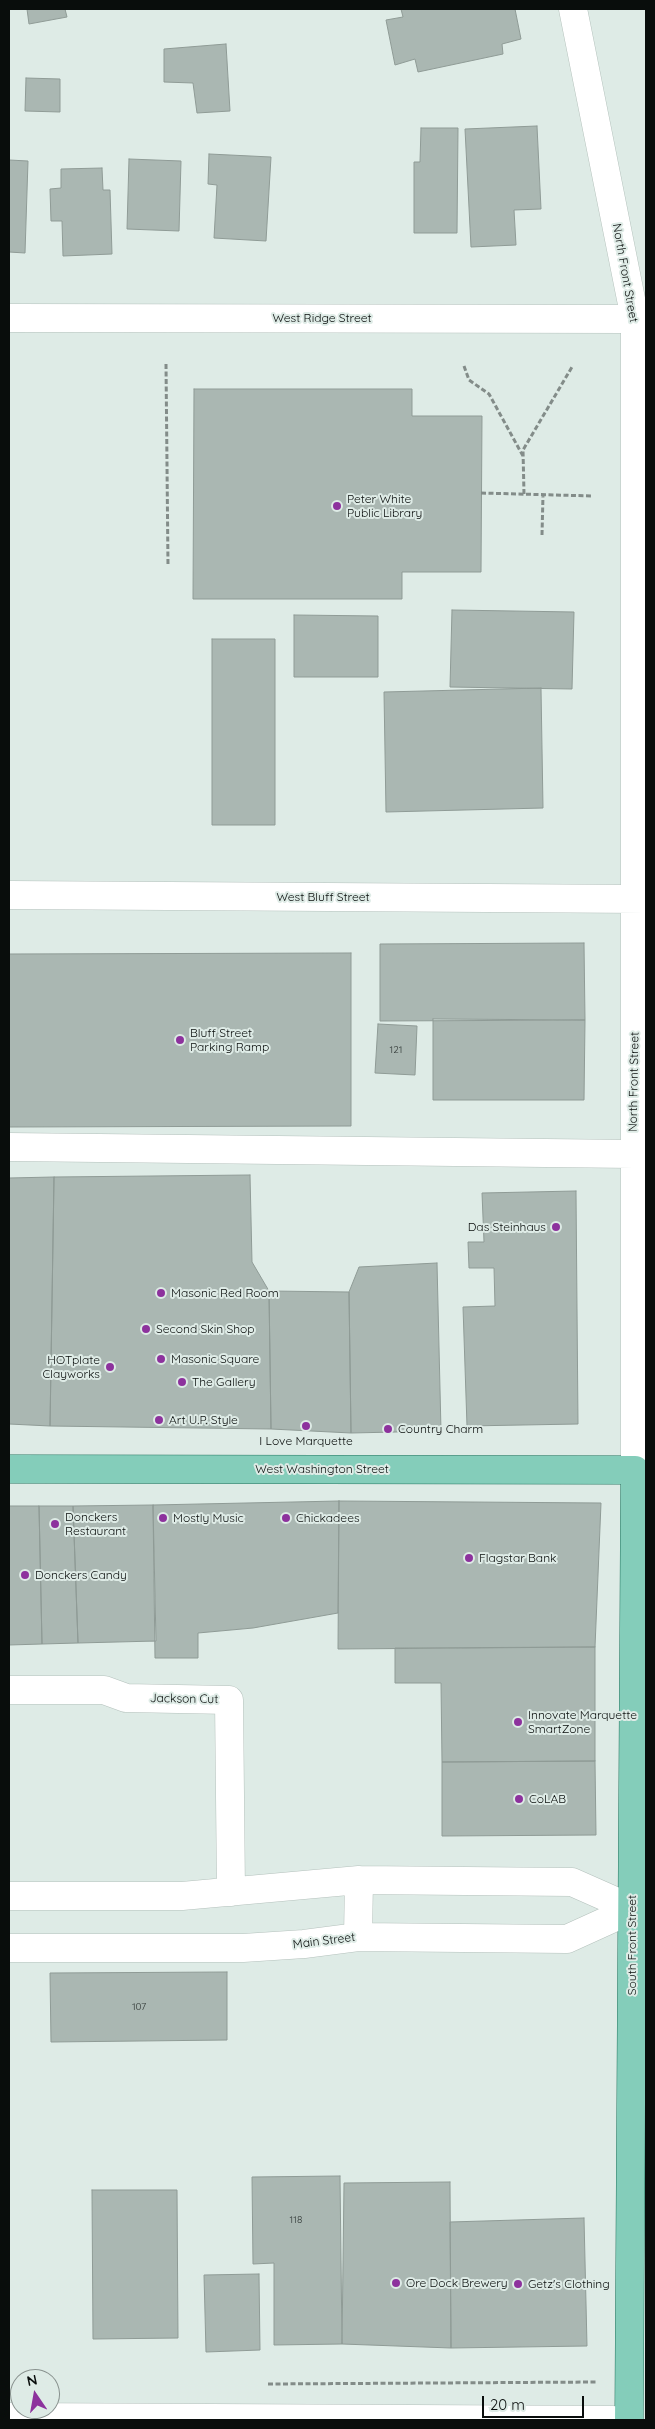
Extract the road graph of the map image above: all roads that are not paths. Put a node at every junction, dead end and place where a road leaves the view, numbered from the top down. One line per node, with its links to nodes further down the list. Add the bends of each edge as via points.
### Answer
1 (573, 9): 3 (street, North Front Street)
2 (9, 318): 3 (street, West Ridge Street)
3 (640, 318): 5 (street, North Front Street)
4 (9, 895): 5 (street, West Bluff Street)
5 (641, 900): 7 (street, North Front Street)
6 (9, 1147): 7 (street)
7 (634, 1154): 9 (street, North Front Street)
8 (9, 1468): 9 (main road, West Washington Street)
9 (641, 1470): 14 (main road, South Front Street)
10 (9, 1690): 12 (street, Jackson Cut, via 104,1690 126,1698 229,1700)
11 (359, 1880): 12 (street); 14 (street, via 572,1882); 15 (street)
12 (231, 1892): 13 (street, via 182,1896)
13 (9, 1896)
14 (639, 1909): 15 (street, Main Street, via 566,1939); 21 (main road, South Front Street)
15 (358, 1937): 16 (street, Main Street, via 243,1948)
16 (9, 1948)
17 (9, 2417): 18 (street)
18 (264, 2419): 19 (street)
19 (405, 2420): 20 (street)
20 (613, 2420)
21 (629, 2420)

